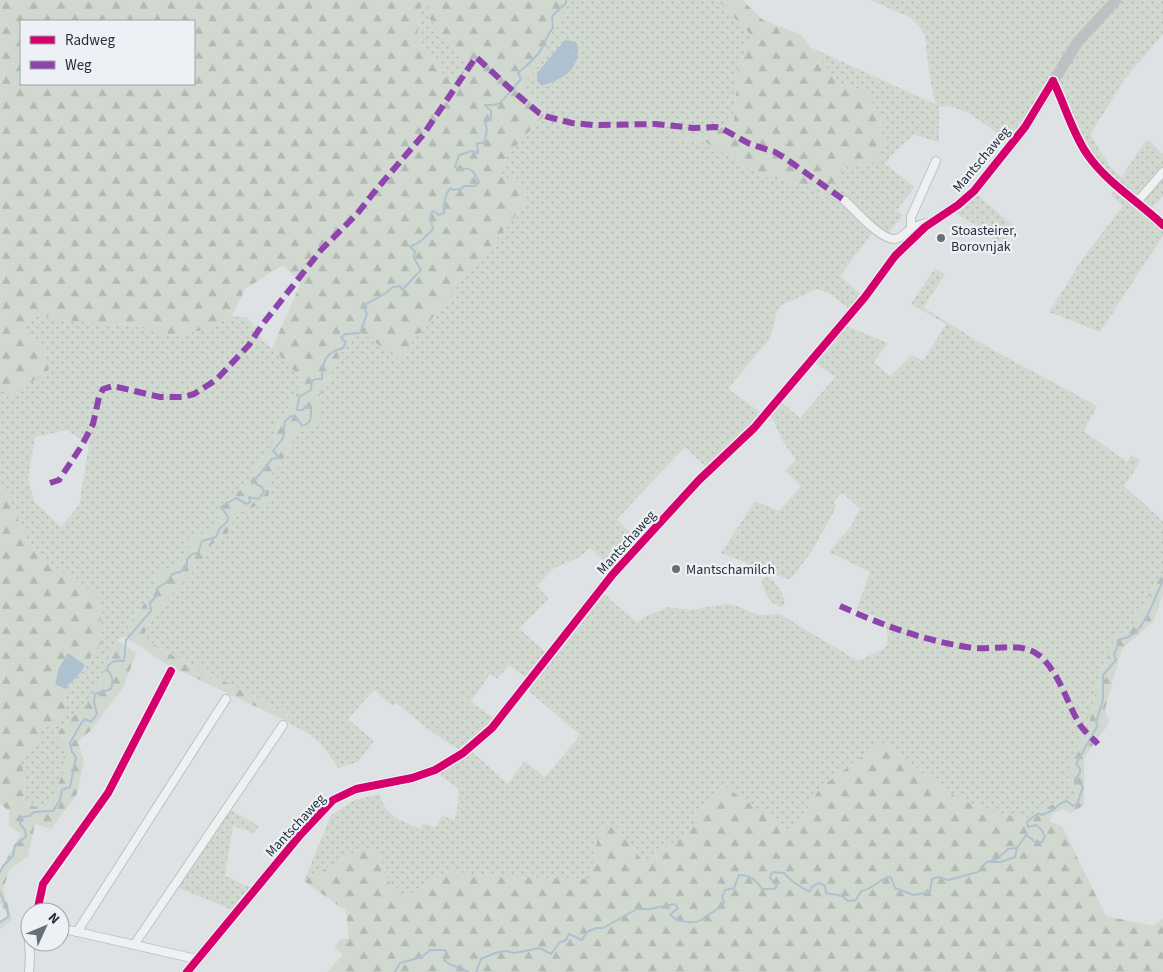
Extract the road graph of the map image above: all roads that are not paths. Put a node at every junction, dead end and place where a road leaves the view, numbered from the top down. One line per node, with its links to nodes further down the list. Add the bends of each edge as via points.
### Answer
1 (1116, 0): 2 (street, Mantschaweg, via 1082,38)
2 (1053, 81): 6 (street, via 1088,156 1112,183); 7 (street, Mantschaweg, via 1025,127 991,172 970,195)
3 (936, 161): 9 (street, via 912,217)
4 (1163, 172): 6 (street)
5 (844, 200): 10 (street, via 885,236)
6 (1137, 202): 8 (street)
7 (941, 216): 9 (street); 11 (street, Mantschaweg)
8 (1163, 225)
9 (911, 229): 10 (street)
10 (902, 237): 11 (street)
11 (895, 256): 20 (street, Mantschaweg, via 865,297 754,428 699,480 613,574 492,728 455,759 429,773 356,790 334,800 305,829)
12 (171, 671): 15 (street, via 108,793 43,884)
13 (226, 699): 17 (street)
14 (283, 725): 18 (street)
15 (40, 902)
16 (70, 930): 17 (street)
17 (77, 932): 18 (street)
18 (134, 945): 20 (street)
19 (30, 952): 21 (street)
20 (196, 959): 22 (street, Mantschaweg)
21 (29, 972)
22 (187, 972)

